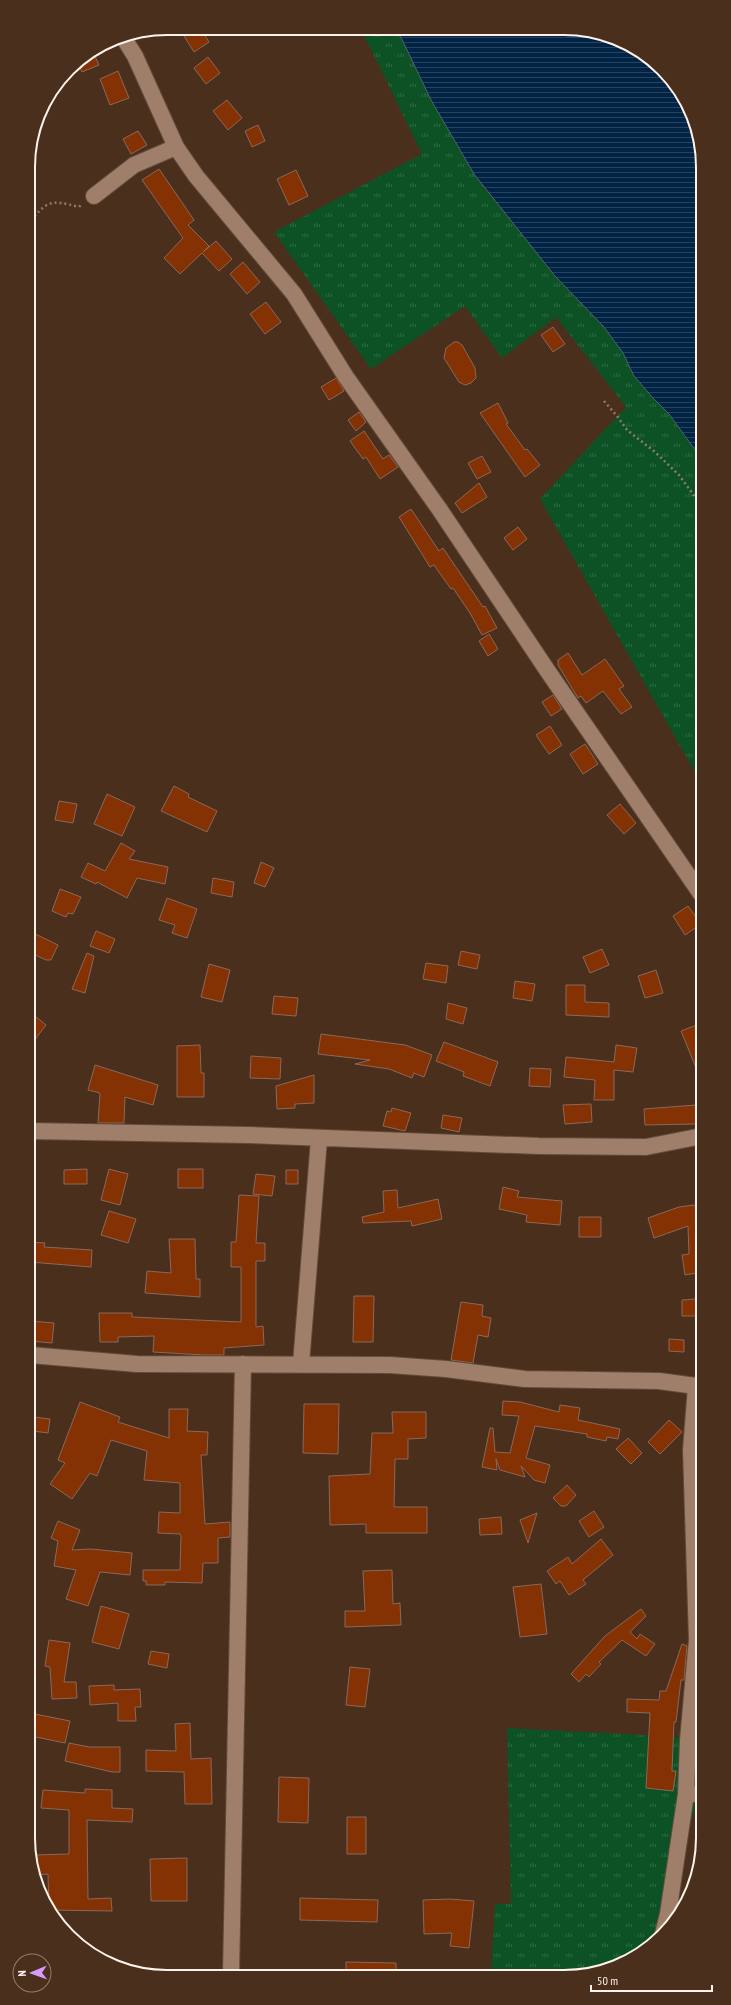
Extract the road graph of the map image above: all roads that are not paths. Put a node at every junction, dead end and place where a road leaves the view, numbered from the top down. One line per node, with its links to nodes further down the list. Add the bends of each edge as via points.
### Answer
1 (126, 42): 2 (street)
2 (176, 147): 3 (street, via 134,165); 4 (street, via 201,182 294,294 346,377 440,510)
3 (94, 196)
4 (696, 887)
5 (35, 1131): 7 (street, via 248,1135)
6 (696, 1137): 7 (street, via 646,1147)
7 (319, 1139): 10 (street)
8 (35, 1355): 9 (street, via 137,1364)
9 (243, 1364): 10 (street); 18 (street)
10 (301, 1364): 11 (street, via 390,1365 525,1379 659,1381)
11 (696, 1385)
12 (696, 1407): 13 (street, via 690,1450)
13 (696, 1613)
14 (696, 1651): 15 (street)
15 (686, 1794): 16 (street); 17 (street)
16 (696, 1794)
17 (672, 1913)
18 (231, 1970)

